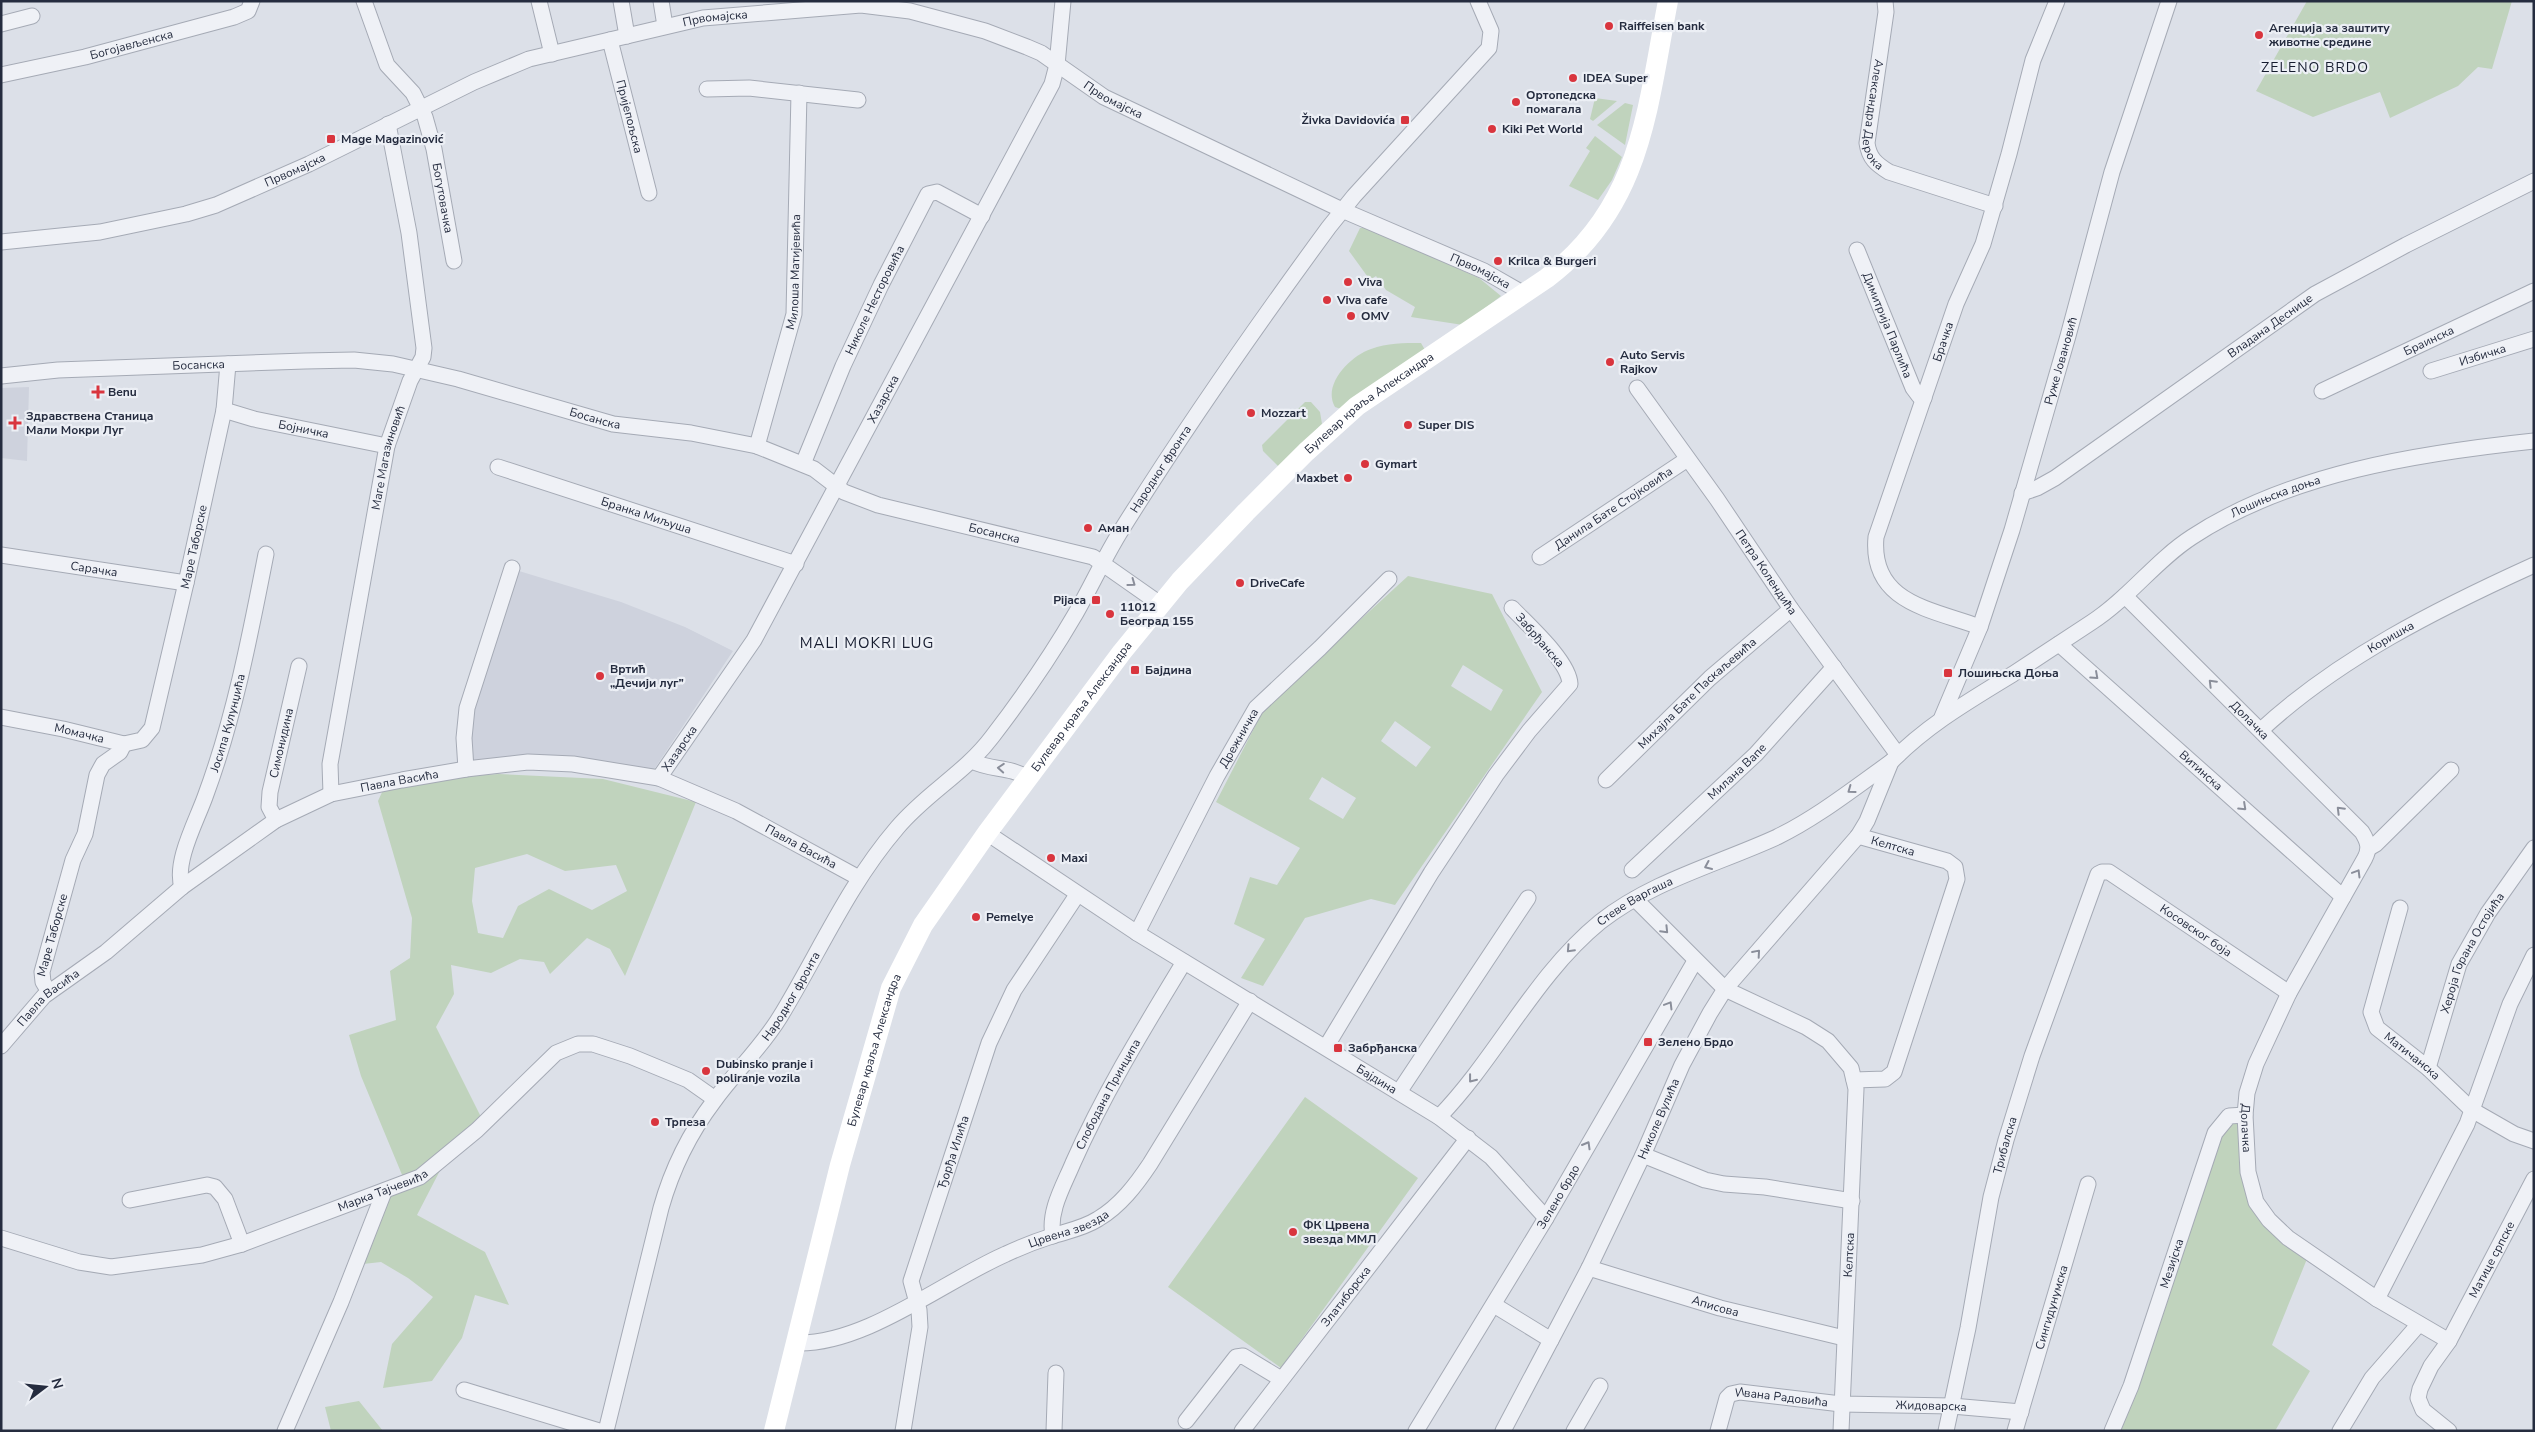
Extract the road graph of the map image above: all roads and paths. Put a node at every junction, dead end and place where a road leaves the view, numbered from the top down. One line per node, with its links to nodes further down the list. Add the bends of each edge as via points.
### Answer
1 (252, 1): 21 (street, Богојављенска, via 248,11 234,17 85,57)
2 (364, 1): 25 (street, via 387,65)
3 (539, 1): 19 (street)
4 (621, 1): 17 (street)
5 (661, 1): 16 (street)
6 (1063, 1): 20 (street, Хазарска)
7 (1478, 1): 30 (street, Народног фронта, via 1491,31 1489,48)
8 (1668, 1): 36 (main road, Булевар краља Александра, via 1645,123 1627,178 1578,251)
9 (1885, 1): 29 (street, Александра Дерока, via 1867,143 1870,157 1889,172)
10 (2057, 1): 29 (street, Брачка, via 2033,60)
11 (2169, 1): 53 (street, Руже Јовановић, via 2112,172)
12 (861, 3): 13 (street, Првомајска); 20 (street, Првомајска, via 910,11 985,31 1027,47)
13 (742, 7): 16 (street, Првомајска)
14 (32, 16): 15 (street)
15 (1, 24)
16 (665, 26): 17 (street, Првомајска)
17 (627, 36): 18 (street, Првомајска)
18 (610, 40): 19 (street, Првомајска); 28 (street, Пријепољска)
19 (552, 54): 25 (street, Првомајска, via 511,65)
20 (1057, 65): 30 (street, Првомајска, via 1104,97); 31 (street, Хазарска, via 1052,84)
21 (1, 75)
22 (707, 89): 23 (street, via 749,88)
23 (798, 93): 24 (street); 48 (street, Милоша Матијевића, via 794,314)
24 (858, 100)
25 (421, 108): 26 (street, Првомајска); 34 (street, Богутовачка, via 434,149)
26 (388, 124): 32 (street, Првомајска, via 263,186 186,214 100,232); 39 (street, Маге Магазиновић, via 409,233 423,336 423,357)
27 (2534, 181): 53 (street, Владана Деснице, via 2315,294 2055,478)
28 (649, 193)
29 (1995, 206): 44 (street, Брачка, via 1983,244 1956,304)
30 (1342, 210): 36 (street, Првомајска, via 1484,271); 57 (street, Народног фронта, via 1167,458 1119,533)
31 (982, 216): 50 (street, Николе Несторовића, via 937,192 928,194 842,366); 52 (street, Хазарска, via 876,416)
32 (1, 242)
33 (1857, 250): 44 (street, Димитрија Парлића, via 1913,388)
34 (454, 262)
35 (2534, 291): 43 (street, Браинска)
36 (1524, 294): 64 (main road, Булевар краља Александра, via 1408,371 1334,426 1239,519)
37 (2534, 339): 40 (street, Избичка)
38 (228, 364): 39 (street, Босанска, via 354,360); 41 (street, Босанска, via 58,370); 45 (street, Маре Таборске)
39 (418, 369): 47 (street, Маге Магазиновић, via 410,381); 48 (street, Босанска, via 613,424 690,433)
40 (2431, 371)
41 (1, 376)
42 (1637, 388): 49 (street, Петра Колендића)
43 (2322, 391)
44 (1924, 398): 67 (street, Брачка, via 1876,537 1878,568 1887,585 1901,597)
45 (224, 410): 47 (street, Бојничка); 62 (street, Маре Таборске)
46 (2534, 441): 63 (street, Лошињска доња, via 2461,450 2389,464 2327,478 2274,495 2236,511 2192,537)
47 (387, 446): 82 (street, Маге Магазиновић, via 330,764)
48 (757, 446): 50 (street, Босанска)
49 (1686, 460): 56 (street, Данила Бате Стојковића); 66 (street, Петра Колендића, via 1717,499)
50 (803, 464): 52 (street, Босанска, via 823,474)
51 (498, 467): 58 (street, Бранка Миљуша)
52 (835, 486): 57 (street, Босанска, via 878,505 1067,550); 58 (street, Хазарска)
53 (2022, 493): 67 (street, Руже Јовановић)
54 (266, 554): 91 (street, Јосипа Кулунџића, via 250,635 217,764 180,866)
55 (1, 555): 62 (street, Сарачка)
56 (1540, 557)
57 (1104, 563): 64 (street, Босанска, one-way to 64); 76 (street, Народног фронта, via 1035,677)
58 (796, 564): 79 (street, Хазарска, via 754,640)
59 (2534, 565): 73 (street, Коришка, via 2447,606 2369,650 2314,686)
60 (512, 568): 77 (street, via 467,708 464,738)
61 (1389, 579): 97 (street, Дрежничка, via 1256,708 1217,776)
62 (186, 583): 74 (street, Маре Таборске, via 152,728 142,740)
63 (2126, 596): 68 (street, Лошињска доња); 73 (street, Долачка, one-way to 63)
64 (1160, 604): 80 (main road, Булевар краља Александра)
65 (1512, 608): 106 (street, Забрђанска, via 1559,660 1568,673 1570,684 1496,774 1431,873)
66 (1791, 609): 70 (street, Петра Колендића); 81 (street, Михајла Бате Паскаљевића, via 1710,678)
67 (1980, 627): 72 (street, Руже Јовановић)
68 (2059, 644): 72 (street, Келтска); 93 (street, Витинска, one-way to 93)
69 (299, 666): 83 (street, Симонидина, via 270,792 269,807)
70 (1834, 667): 75 (street, Петра Колендића); 88 (street, Милана Вапе, via 1756,754)
71 (1, 717): 74 (street, Момачка)
72 (1942, 717): 75 (street, Келтска)
73 (2261, 730): 86 (street, Долачка, one-way to 73, via 2362,832)
74 (124, 744): 102 (street, Маре Таборске, via 120,752 103,764 98,775 85,834 73,860 42,972)
75 (1894, 758): 85 (street, Келтска); 95 (street, Стеве Варгаша, one-way to 95, via 1803,823)
76 (972, 761): 80 (street, one-way to 76, via 1010,769); 90 (street, Народног фронта, via 911,812 886,840)
77 (466, 769): 79 (street, Павла Васића, via 550,762); 82 (street, Павла Васића)
78 (2451, 770): 86 (street, Долачка)
79 (659, 778): 90 (street, Павла Васића, via 736,810)
80 (1028, 778): 84 (main road, Булевар краља Александра)
81 (1606, 780)
82 (331, 794): 83 (street, Павла Васића)
83 (276, 820): 91 (street, Павла Васића)
84 (988, 833): 92 (street, Бајдина); 134 (main road, Булевар краља Александра, via 923,925 891,988 840,1165)
85 (1858, 836): 101 (street, Николе Вулића, one-way to 85); 108 (street, Келтска, via 1947,861 1955,867 1957,879 1894,1072 1885,1080)
86 (2369, 848): 93 (street, Долачка, one-way to 86)
87 (2534, 848): 107 (street, Хероја Горана Остојића, via 2488,913 2462,957)
88 (1632, 870)
89 (2102, 872): 103 (street, Косовског боја, via 2109,872); 140 (street, Трибалска, via 2096,879 2032,1056 2006,1140 1991,1196)
90 (860, 878): 110 (street, Народног фронта, via 780,1018 744,1067)
91 (182, 888): 102 (street, Павла Васића, via 106,952)
92 (1077, 895): 97 (street, Бајдина); 128 (street, Ђорђа Илића, via 1014,990 989,1043 912,1275 911,1289)
93 (2343, 897): 103 (street, Долачка)
94 (1528, 898): 109 (street)
95 (1636, 899): 99 (street, Келтска, one-way to 99); 113 (street, Стеве Варгаша, one-way to 113, via 1596,926 1554,967 1502,1040)
96 (2400, 908): 107 (street, Матичанска, via 2371,1012 2377,1028)
97 (1137, 933): 100 (street, Бајдина)
98 (2534, 955): 111 (street, via 2510,1004)
99 (1695, 961): 101 (street, Келтска); 122 (street, Зелено брдо, one-way to 99)
100 (1184, 962): 104 (street, Бајдина); 123 (street, Слободана Принципа, via 1090,1124 1052,1215)
101 (1725, 989): 108 (street, Келтска, via 1818,1034 1845,1060); 116 (street, Николе Вулића, via 1693,1042)
102 (49, 992): 105 (street, Павла Васића)
103 (2290, 993): 112 (street, Долачка, via 2256,1064 2247,1093)
104 (1250, 1001): 106 (street, Бајдина); 123 (street, Црвена звезда, via 1139,1181 1098,1219)
105 (2, 1044)
106 (1326, 1047): 109 (street, Бајдина)
107 (2428, 1068): 111 (street, Матичанска)
108 (1854, 1080): 121 (street, Келтска)
109 (1399, 1092): 113 (street, Бајдина)
110 (715, 1099): 119 (street, Марка Тајчевића, via 688,1080 614,1050 592,1044 568,1047 556,1053 433,1169 420,1178); 145 (street, Народног фронта, via 692,1133 670,1176)
111 (2472, 1110): 115 (street, Матичанска, via 2514,1134); 127 (street)
112 (2245, 1115): 127 (street, Долачка, via 2248,1172 2256,1202 2263,1212 2288,1238); 157 (street, Мезијска, via 2229,1116 2215,1133 2131,1386)
113 (1439, 1117): 114 (street, Бајдина)
114 (1468, 1138): 122 (street, Бајдина, via 1491,1157); 136 (street, Златиборска)
115 (2534, 1140)
116 (1643, 1154): 121 (street, via 1705,1180); 126 (street, Николе Вулића)
117 (2534, 1180): 133 (street, Матице српске)
118 (2088, 1184): 141 (street, Сингидунумска)
119 (384, 1192): 125 (street, Марка Тајчевића); 143 (street)
120 (130, 1200): 125 (street, via 207,1185 215,1187 225,1199)
121 (1852, 1201): 131 (street, Келтска)
122 (1546, 1218): 129 (street, Зелено брдо)
123 (1053, 1236): 128 (street, Црвена звезда, via 980,1265)
124 (1, 1238): 125 (street, Марка Тајчевића, via 79,1262 111,1267 202,1255)
125 (242, 1244)
126 (1589, 1268): 131 (street, Аписова, via 1720,1308); 132 (street, Николе Вулића)
127 (2377, 1299): 130 (street, Долачка)
128 (916, 1304): 134 (street, Црвена звезда, via 830,1340); 147 (street, Ђорђа Илића, via 920,1327)
129 (1494, 1304): 132 (street); 150 (street, Зелено брдо)
130 (2419, 1324): 133 (street, Долачка); 158 (street, via 2372,1378)
131 (1844, 1338): 139 (street, Келтска)
132 (1551, 1340): 151 (street, Николе Вулића)
133 (2449, 1341): 159 (street, via 2432,1366 2418,1398 2423,1410)
134 (795, 1343): 146 (main road, Булевар краља Александра)
135 (1056, 1373): 148 (street)
136 (1282, 1379): 142 (street, via 1243,1356 1236,1357); 149 (street, Златиборска)
137 (1600, 1386): 152 (street)
138 (464, 1390): 144 (street)
139 (1842, 1404): 140 (street, Жидоварска); 153 (street, Ивана Радовића, via 1736,1392 1727,1398); 154 (street, Келтска)
140 (1952, 1406): 141 (street, Жидоварска); 155 (street, Трибалска)
141 (2021, 1412): 156 (street, Сингидунумска)
142 (1186, 1421)
143 (285, 1431)
144 (599, 1431)
145 (606, 1431)
146 (774, 1431)
147 (904, 1431)
148 (1054, 1431)
149 (1242, 1431)
150 (1416, 1431)
151 (1503, 1431)
152 (1574, 1431)
153 (1718, 1431)
154 (1841, 1431)
155 (1946, 1431)
156 (2015, 1431)
157 (2112, 1431)
158 (2340, 1431)
159 (2449, 1431)

